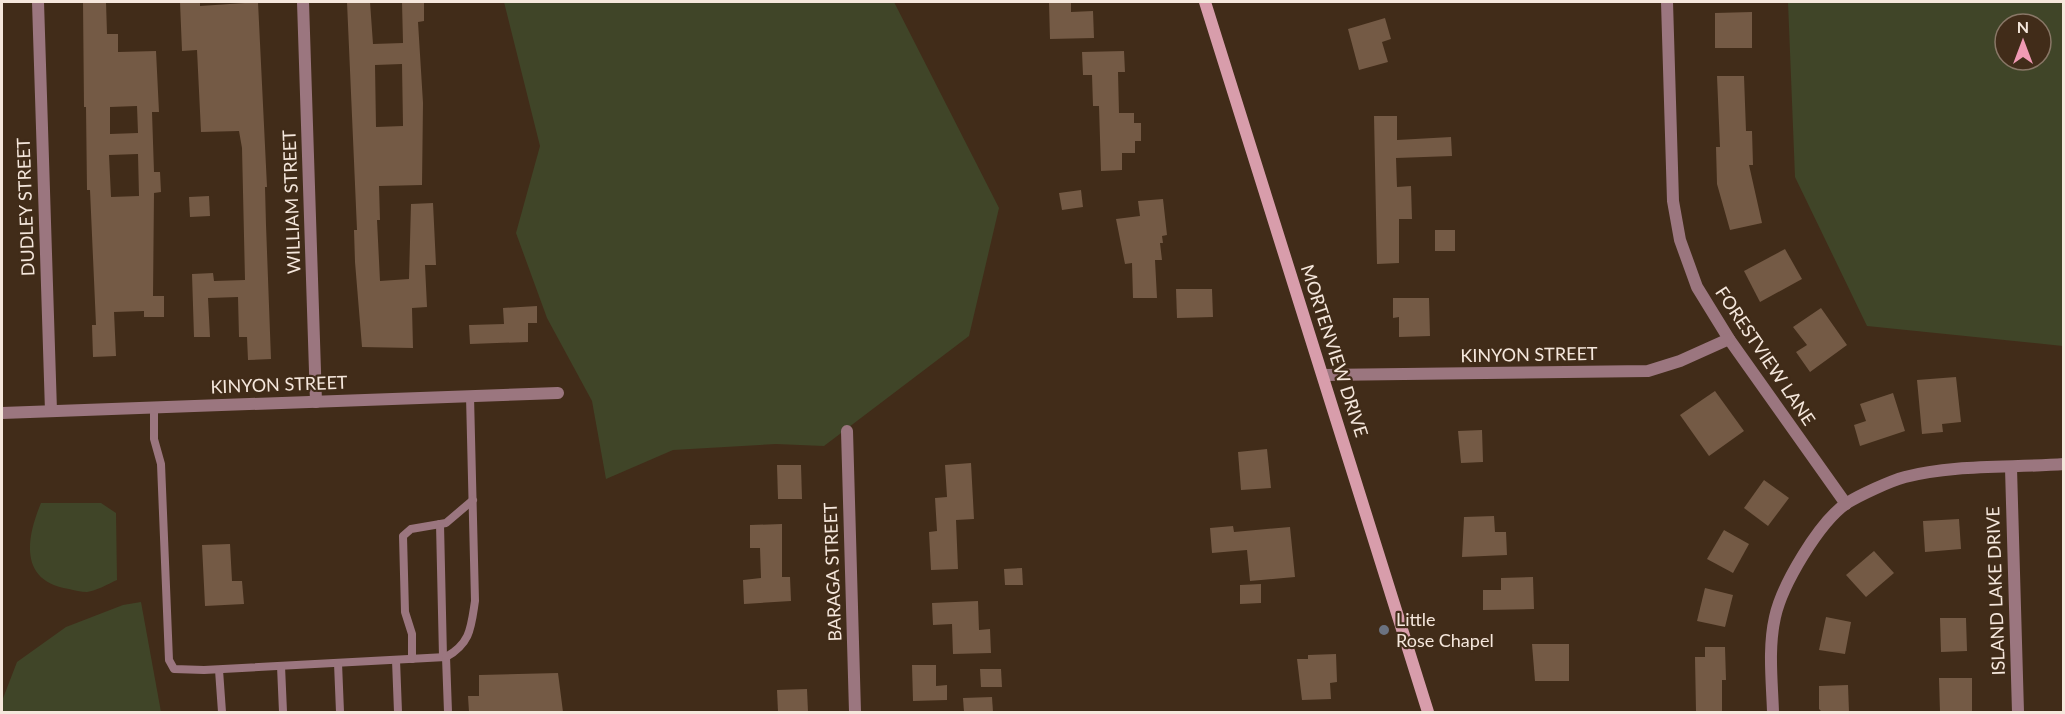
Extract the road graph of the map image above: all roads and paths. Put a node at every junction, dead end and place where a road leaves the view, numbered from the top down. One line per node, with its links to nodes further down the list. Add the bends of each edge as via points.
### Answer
1 (38, 2): 11 (street, DUDLEY STREET)
2 (303, 2): 9 (street, WILLIAM STREET)
3 (1205, 2): 6 (street, MORTENVIEW DRIVE)
4 (1667, 2): 5 (street, FORESTVIEW LANE, via 1673,201 1680,240 1697,286)
5 (1729, 339): 6 (street, KINYON STREET, via 1648,371); 17 (street, FORESTVIEW LANE)
6 (1323, 375): 31 (street, MORTENVIEW DRIVE)
7 (558, 393): 8 (street, KINYON STREET)
8 (470, 396): 9 (street, KINYON STREET); 16 (lane)
9 (316, 402): 10 (street, KINYON STREET)
10 (154, 408): 11 (street, KINYON STREET); 24 (lane, via 154,439 161,464 169,660 174,669)
11 (51, 411): 12 (street, KINYON STREET)
12 (2, 413)
13 (847, 431): 30 (street, BARAGA STREET)
14 (2064, 464): 15 (street)
15 (2011, 468): 17 (street, via 1904,477); 33 (street, ISLAND LAKE DRIVE)
16 (473, 500): 18 (lane); 19 (lane, via 475,601 470,630 460,649)
17 (1846, 504): 32 (street, via 1795,566 1780,600 1772,645)
18 (441, 524): 19 (lane); 20 (lane, via 411,529 403,536 405,612 412,634)
19 (445, 657): 20 (lane); 29 (lane)
20 (412, 659): 21 (lane)
21 (396, 660): 22 (lane); 28 (lane)
22 (338, 663): 23 (lane); 27 (lane)
23 (282, 666): 24 (lane); 26 (lane)
24 (219, 670): 25 (lane)
25 (222, 712)
26 (283, 712)
27 (340, 712)
28 (398, 712)
29 (448, 712)
30 (855, 712)
31 (1428, 712)
32 (1773, 712)
33 (2018, 712)

